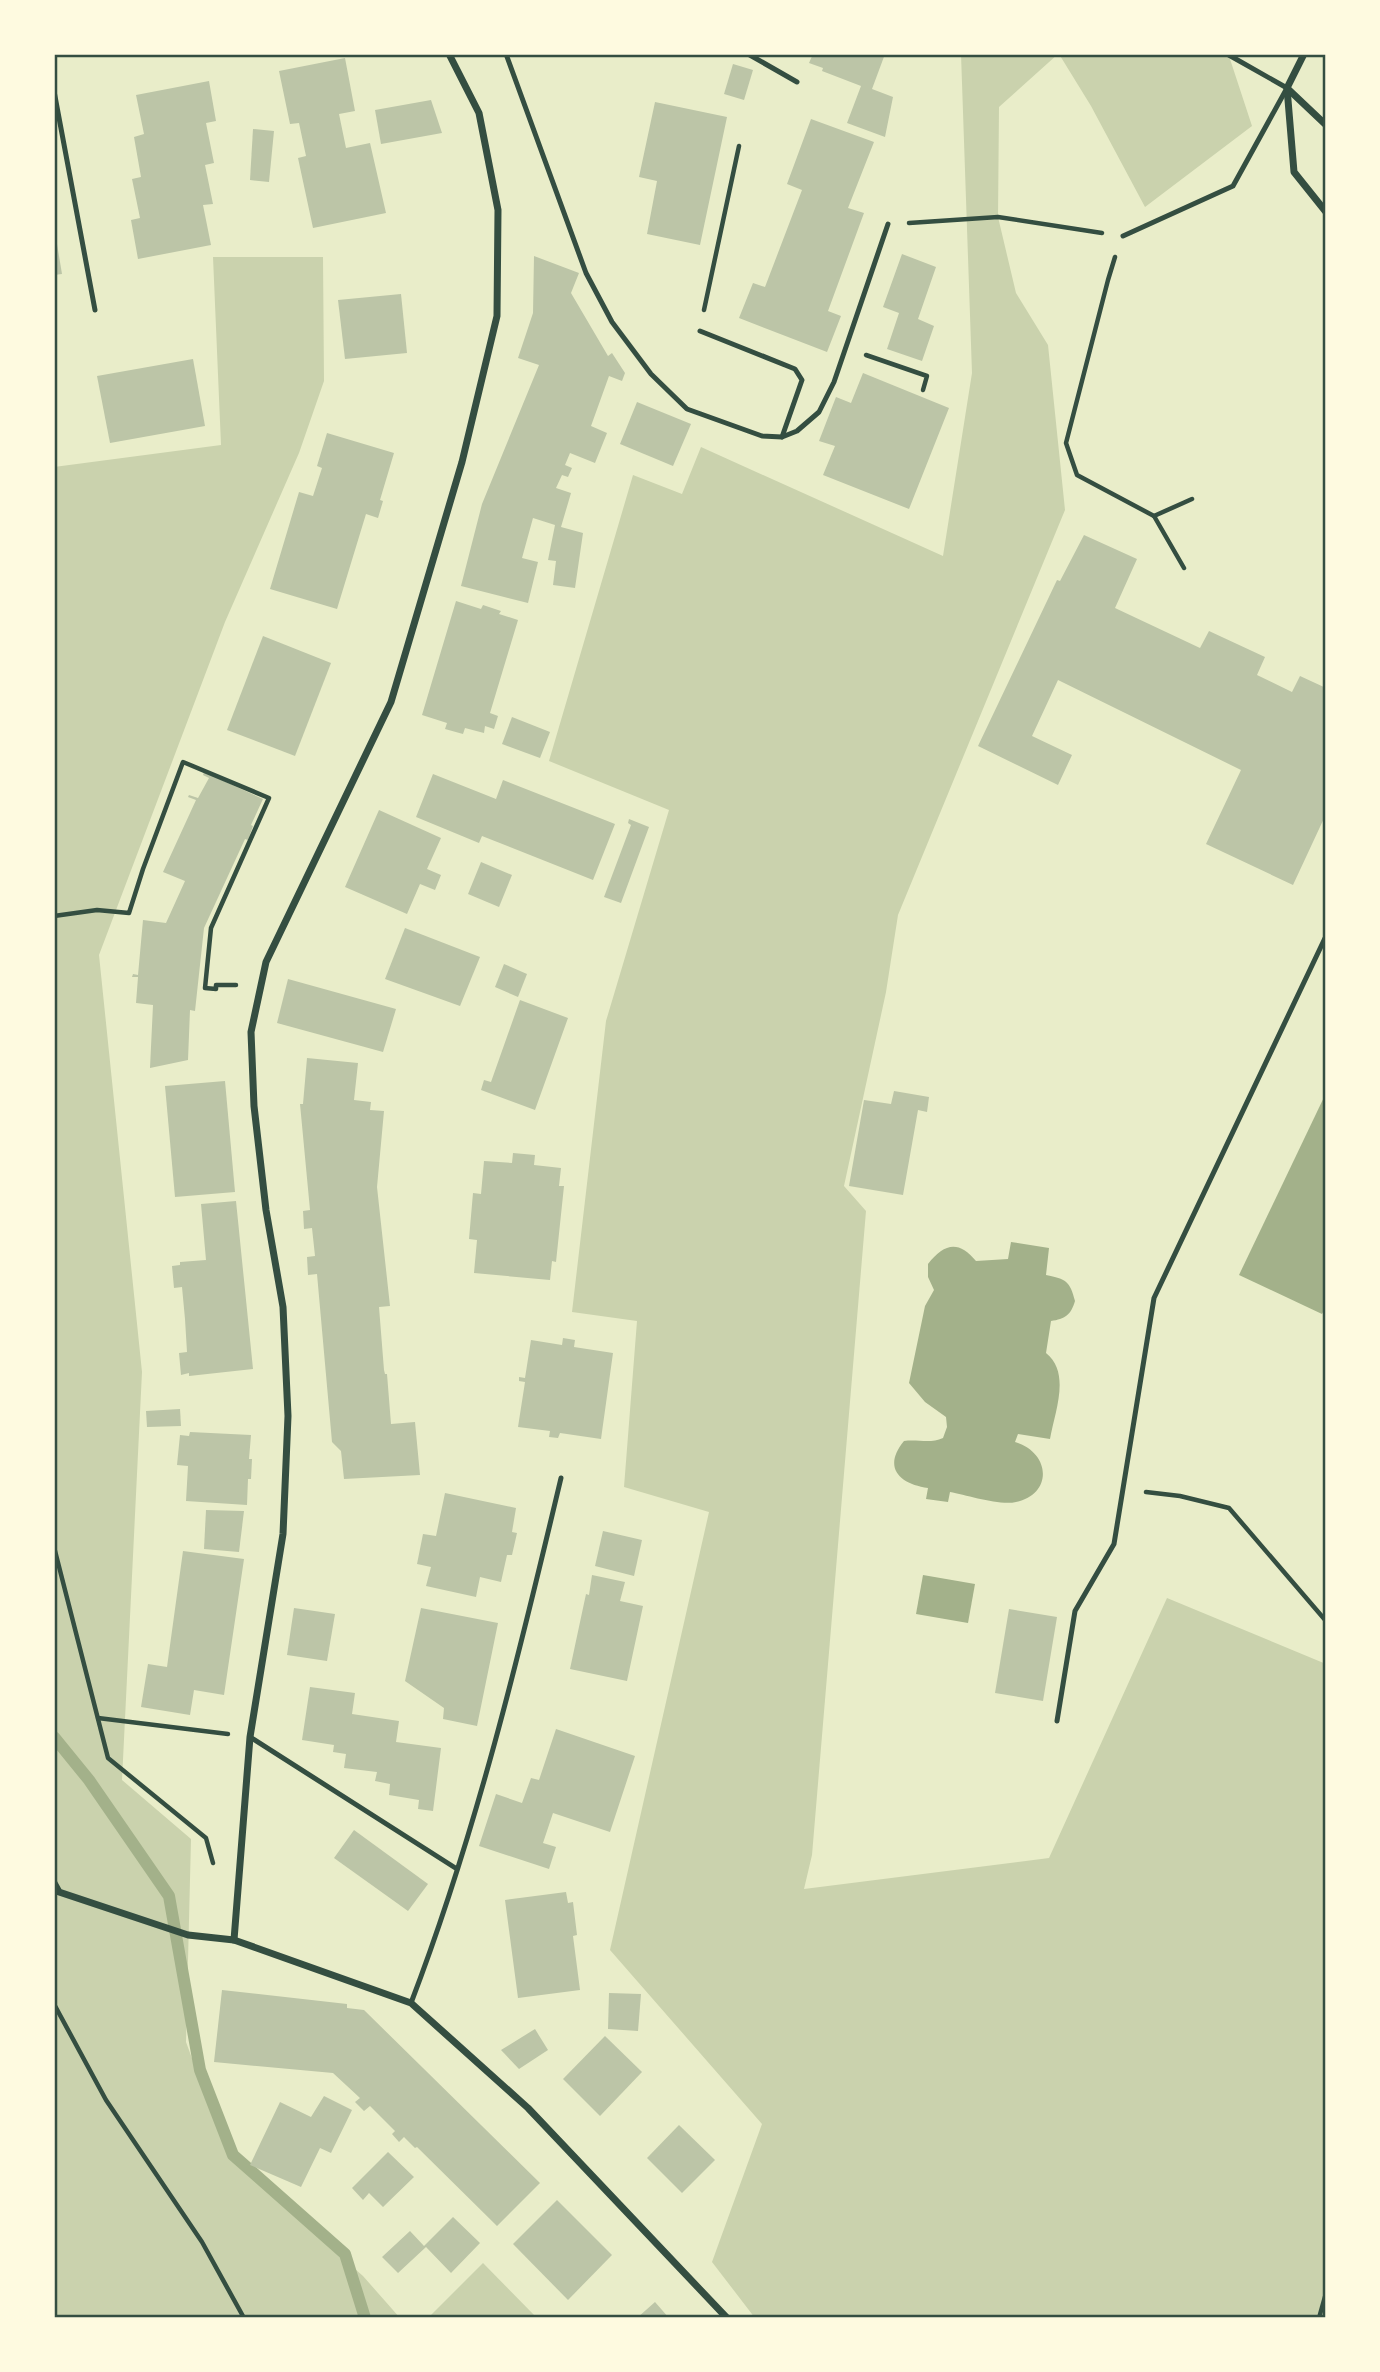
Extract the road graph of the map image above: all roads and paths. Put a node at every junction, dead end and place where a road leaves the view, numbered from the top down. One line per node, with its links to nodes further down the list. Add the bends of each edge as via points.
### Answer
1 (449, 54): 31 (street, via 479,113 498,210 497,316 462,462 391,702 266,962 251,1032 266,1210 283,1307 288,1416 283,1534)
2 (506, 54): 18 (lane, via 586,273 612,322 651,374 687,409 762,436)
3 (748, 54): 6 (lane)
4 (1227, 54): 7 (lane)
5 (1304, 54): 7 (street)
6 (797, 82)
7 (1287, 88): 9 (street); 11 (street, via 1294,172); 13 (lane, via 1233,186)
8 (54, 91): 14 (lane)
9 (1326, 125)
10 (739, 146): 15 (path)
11 (1326, 212)
12 (888, 224): 13 (path, via 998,217); 16 (lane)
13 (1123, 236): 20 (path, via 1066,443 1077,475)
14 (95, 310)
15 (700, 331): 18 (lane, via 795,369 802,380)
16 (845, 347): 17 (path, via 927,376); 18 (lane, via 819,412)
17 (923, 390)
18 (782, 437)
19 (1192, 499): 20 (path)
20 (1154, 516): 21 (path)
21 (1184, 568)
22 (54, 916): 24 (path, via 97,910 130,913 183,762 268,798 211,928 205,988)
23 (1326, 936): 26 (lane, via 1154,1298)
24 (231, 985)
25 (561, 1478): 33 (lane, via 513,1680)
26 (1123, 1490): 28 (path, via 1180,1496 1230,1508); 30 (lane, via 1114,1544 1075,1611)
27 (54, 1547): 29 (path)
28 (1326, 1621)
29 (97, 1717): 31 (path); 32 (path, via 108,1758 206,1838)
30 (1056, 1721)
31 (250, 1737): 33 (lane); 35 (street)
32 (213, 1863)
33 (457, 1870): 36 (lane)
34 (54, 1883): 35 (street, via 59,1892 188,1935)
35 (234, 1940): 36 (street)
36 (411, 2003): 40 (street, via 528,2108)
37 (54, 2004): 39 (path, via 106,2100 202,2242)
38 (1326, 2293): 41 (path)
39 (244, 2318)
40 (727, 2318)
41 (1319, 2318)

